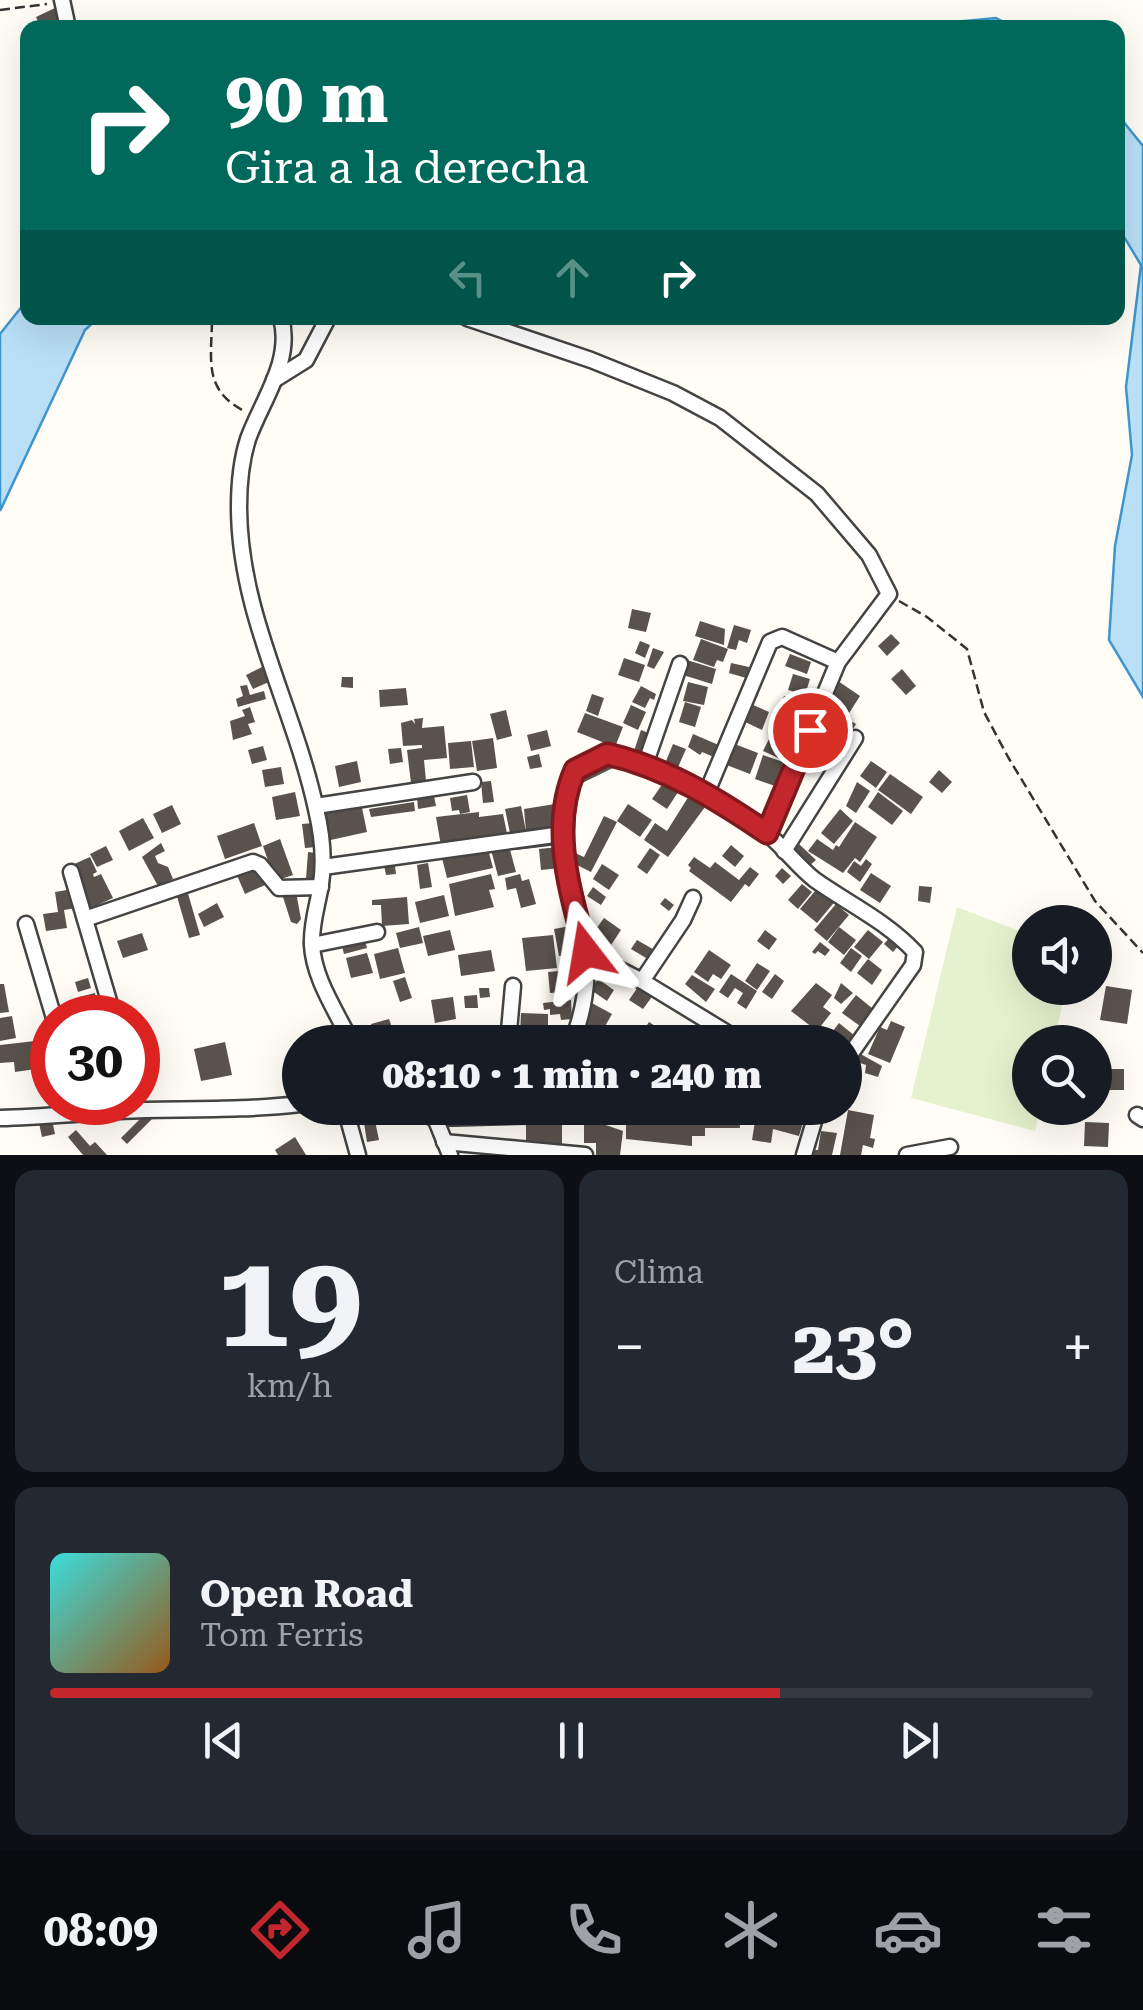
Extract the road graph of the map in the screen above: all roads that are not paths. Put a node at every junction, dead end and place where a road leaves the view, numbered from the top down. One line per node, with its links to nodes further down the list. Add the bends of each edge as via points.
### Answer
1 (282, 325): 4 (street, via 285,342)
2 (324, 325): 4 (street, via 306,360)
3 (488, 325): 5 (street, via 591,360 720,418 816,494 868,555 889,594)
4 (274, 380): 11 (street, via 244,451 240,527 264,645)
5 (838, 662): 10 (street, via 782,638 770,642); 12 (street)
6 (680, 664): 8 (street)
7 (855, 738): 14 (street)
8 (645, 765): 10 (street); 13 (street, via 607,754 575,770)
9 (473, 782): 11 (street)
10 (707, 792): 12 (street)
11 (316, 806): 15 (street)
12 (767, 833): 14 (street)
13 (562, 834): 15 (street); 23 (street)
14 (784, 851): 32 (street, via 915,952 913,966)
15 (323, 867): 17 (street)
16 (71, 872): 19 (street)
17 (321, 887): 19 (street, via 279,888 253,862); 22 (street)
18 (693, 898): 24 (street)
19 (84, 919): 27 (street)
20 (26, 924): 26 (street)
21 (377, 932): 22 (street)
22 (312, 945): 28 (street)
23 (586, 952): 24 (street); 30 (street)
24 (642, 981): 31 (street)
25 (513, 986): 29 (street)
26 (47, 995)
27 (107, 995)
28 (343, 1025)
29 (510, 1025)
30 (577, 1025)
31 (714, 1025)
32 (862, 1038)
33 (282, 1106): 34 (street)
34 (160, 1110)
35 (30, 1113): 36 (street)
36 (0, 1116)
37 (349, 1125): 42 (street)
38 (437, 1125): 41 (street)
39 (813, 1125): 44 (street)
40 (950, 1147): 45 (street)
41 (447, 1148): 43 (street)
42 (358, 1155)
43 (585, 1155)
44 (804, 1155)
45 (907, 1155)

